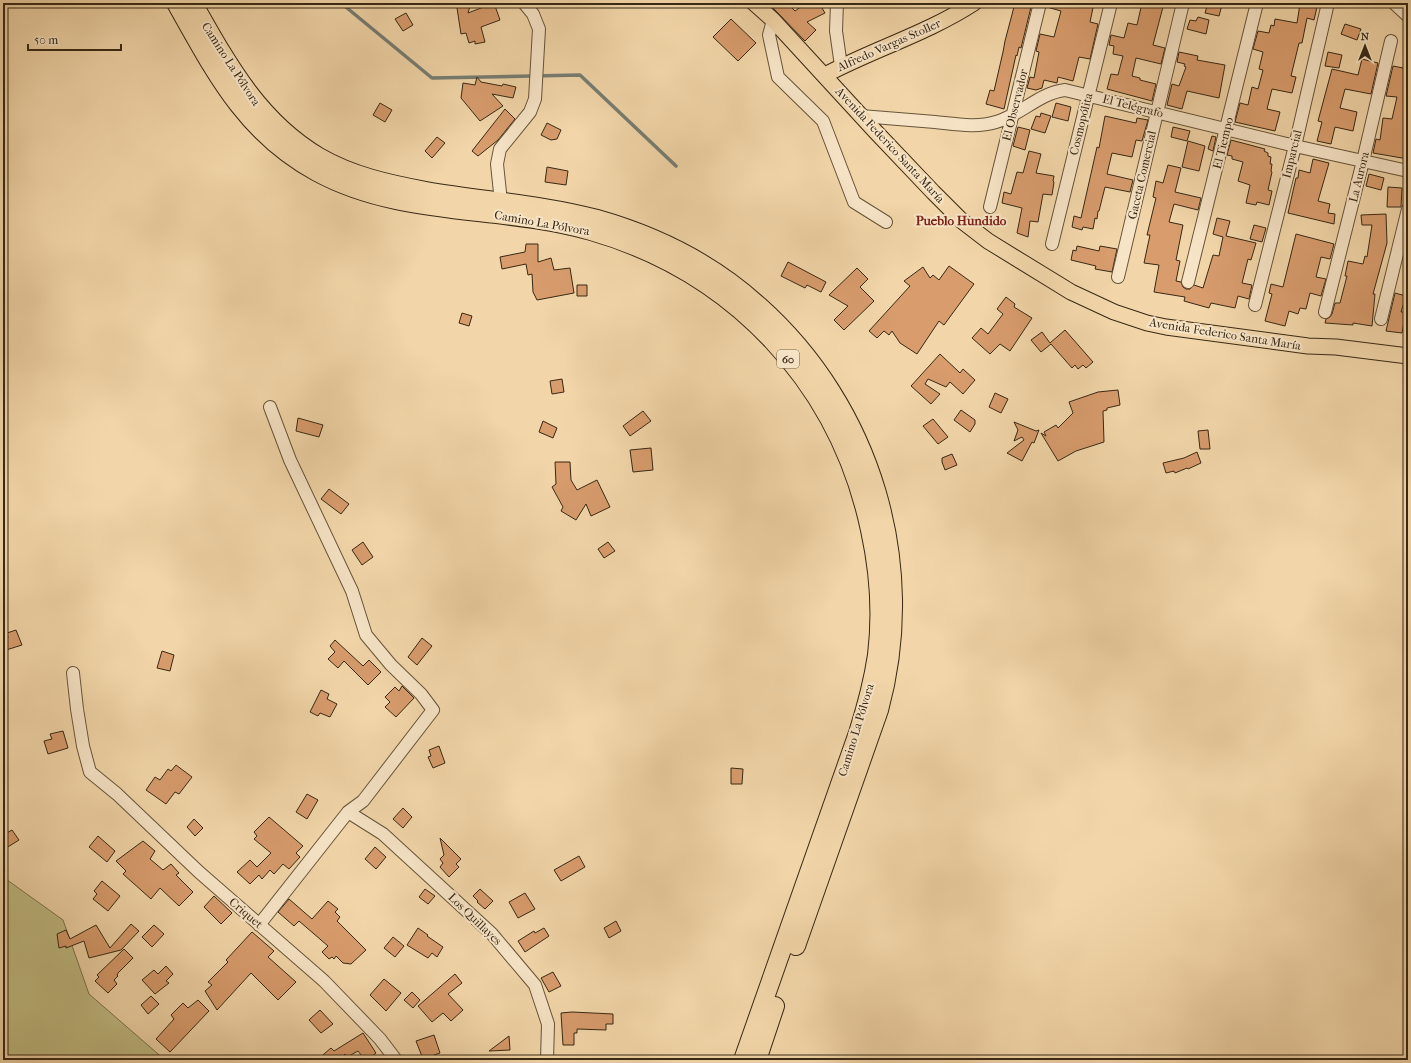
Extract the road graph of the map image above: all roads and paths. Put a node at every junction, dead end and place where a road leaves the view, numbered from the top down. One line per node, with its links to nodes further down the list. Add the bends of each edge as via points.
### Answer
1 (176, 3): 43 (highway, Camino La Pólvora / 60, via 214,70 235,101 266,136 296,159 332,180 370,194 421,205 558,224 614,238 669,261 726,299 761,329 804,379 834,426 856,476 873,542 879,598 877,655 858,733)
2 (193, 3): 26 (highway, Camino La Pólvora / 60, via 248,93 275,124 309,151 336,166 370,179 452,196)
3 (524, 3): 26 (street, via 533,14 539,30 535,99 530,112 500,149 497,164)
4 (754, 3): 14 (main road, Avenida Federico Santa María)
5 (837, 3): 16 (street, via 836,31)
6 (974, 3): 16 (main road, Alfredo Vargas Stoller, via 935,25)
7 (1040, 3): 20 (street, El Observador)
8 (1111, 3): 18 (street, Cosmopólita)
9 (1183, 3): 19 (street, Gaceta Comercial)
10 (1257, 3): 22 (street, El Tiempo)
11 (1328, 3): 23 (street, Imparcial)
12 (1394, 3): 13 (street)
13 (1408, 16)
14 (773, 20): 17 (main road, Avenida Federico Santa María); 29 (street, via 769,35 778,77 823,121 854,202)
15 (1391, 41): 24 (street, La Aurora)
16 (841, 66): 17 (main road, Alfredo Vargas Stoller)
17 (825, 75): 21 (main road, Avenida Federico Santa María)
18 (1088, 95): 19 (street, El Telégrafo); 20 (street, El Telégrafo, via 1066,90 1057,91); 30 (street, Cosmopólita)
19 (1157, 111): 22 (street, El Telégrafo); 31 (street, Gaceta Comercial)
20 (1012, 115): 21 (street, El Telégrafo, via 997,122 980,125); 27 (street, El Observador)
21 (861, 116): 36 (main road, Avenida Federico Santa María, via 933,192 988,241 1071,292 1101,306 1146,323 1185,330)
22 (1226, 128): 23 (street, El Telégrafo); 32 (street, El Tiempo)
23 (1295, 146): 24 (street, El Telégrafo); 33 (street, Imparcial)
24 (1363, 161): 25 (street, El Telégrafo); 34 (street, La Aurora)
25 (1408, 171)
26 (501, 202): 44 (highway, Camino La Pólvora / 60, via 579,215 646,235 690,257 743,293 779,324 822,377 844,412 875,486 888,540 893,583 893,628 887,678 873,729)
27 (990, 207)
28 (1408, 209): 35 (street)
29 (886, 222)
30 (1052, 244)
31 (1118, 277)
32 (1188, 282)
33 (1254, 305)
34 (1324, 312)
35 (1381, 319)
36 (1408, 356)
37 (270, 407): 39 (street, via 290,460 352,591 366,635 433,710 363,801)
38 (73, 673): 40 (street, Criquet, via 77,709 90,772)
39 (348, 812): 40 (street); 42 (street, Los Quillayes, via 383,834 487,929 535,986 548,1024)
40 (259, 924): 41 (street, Criquet, via 324,981 380,1039)
41 (396, 1060)
42 (547, 1060)
43 (743, 1060)
44 (757, 1060)

